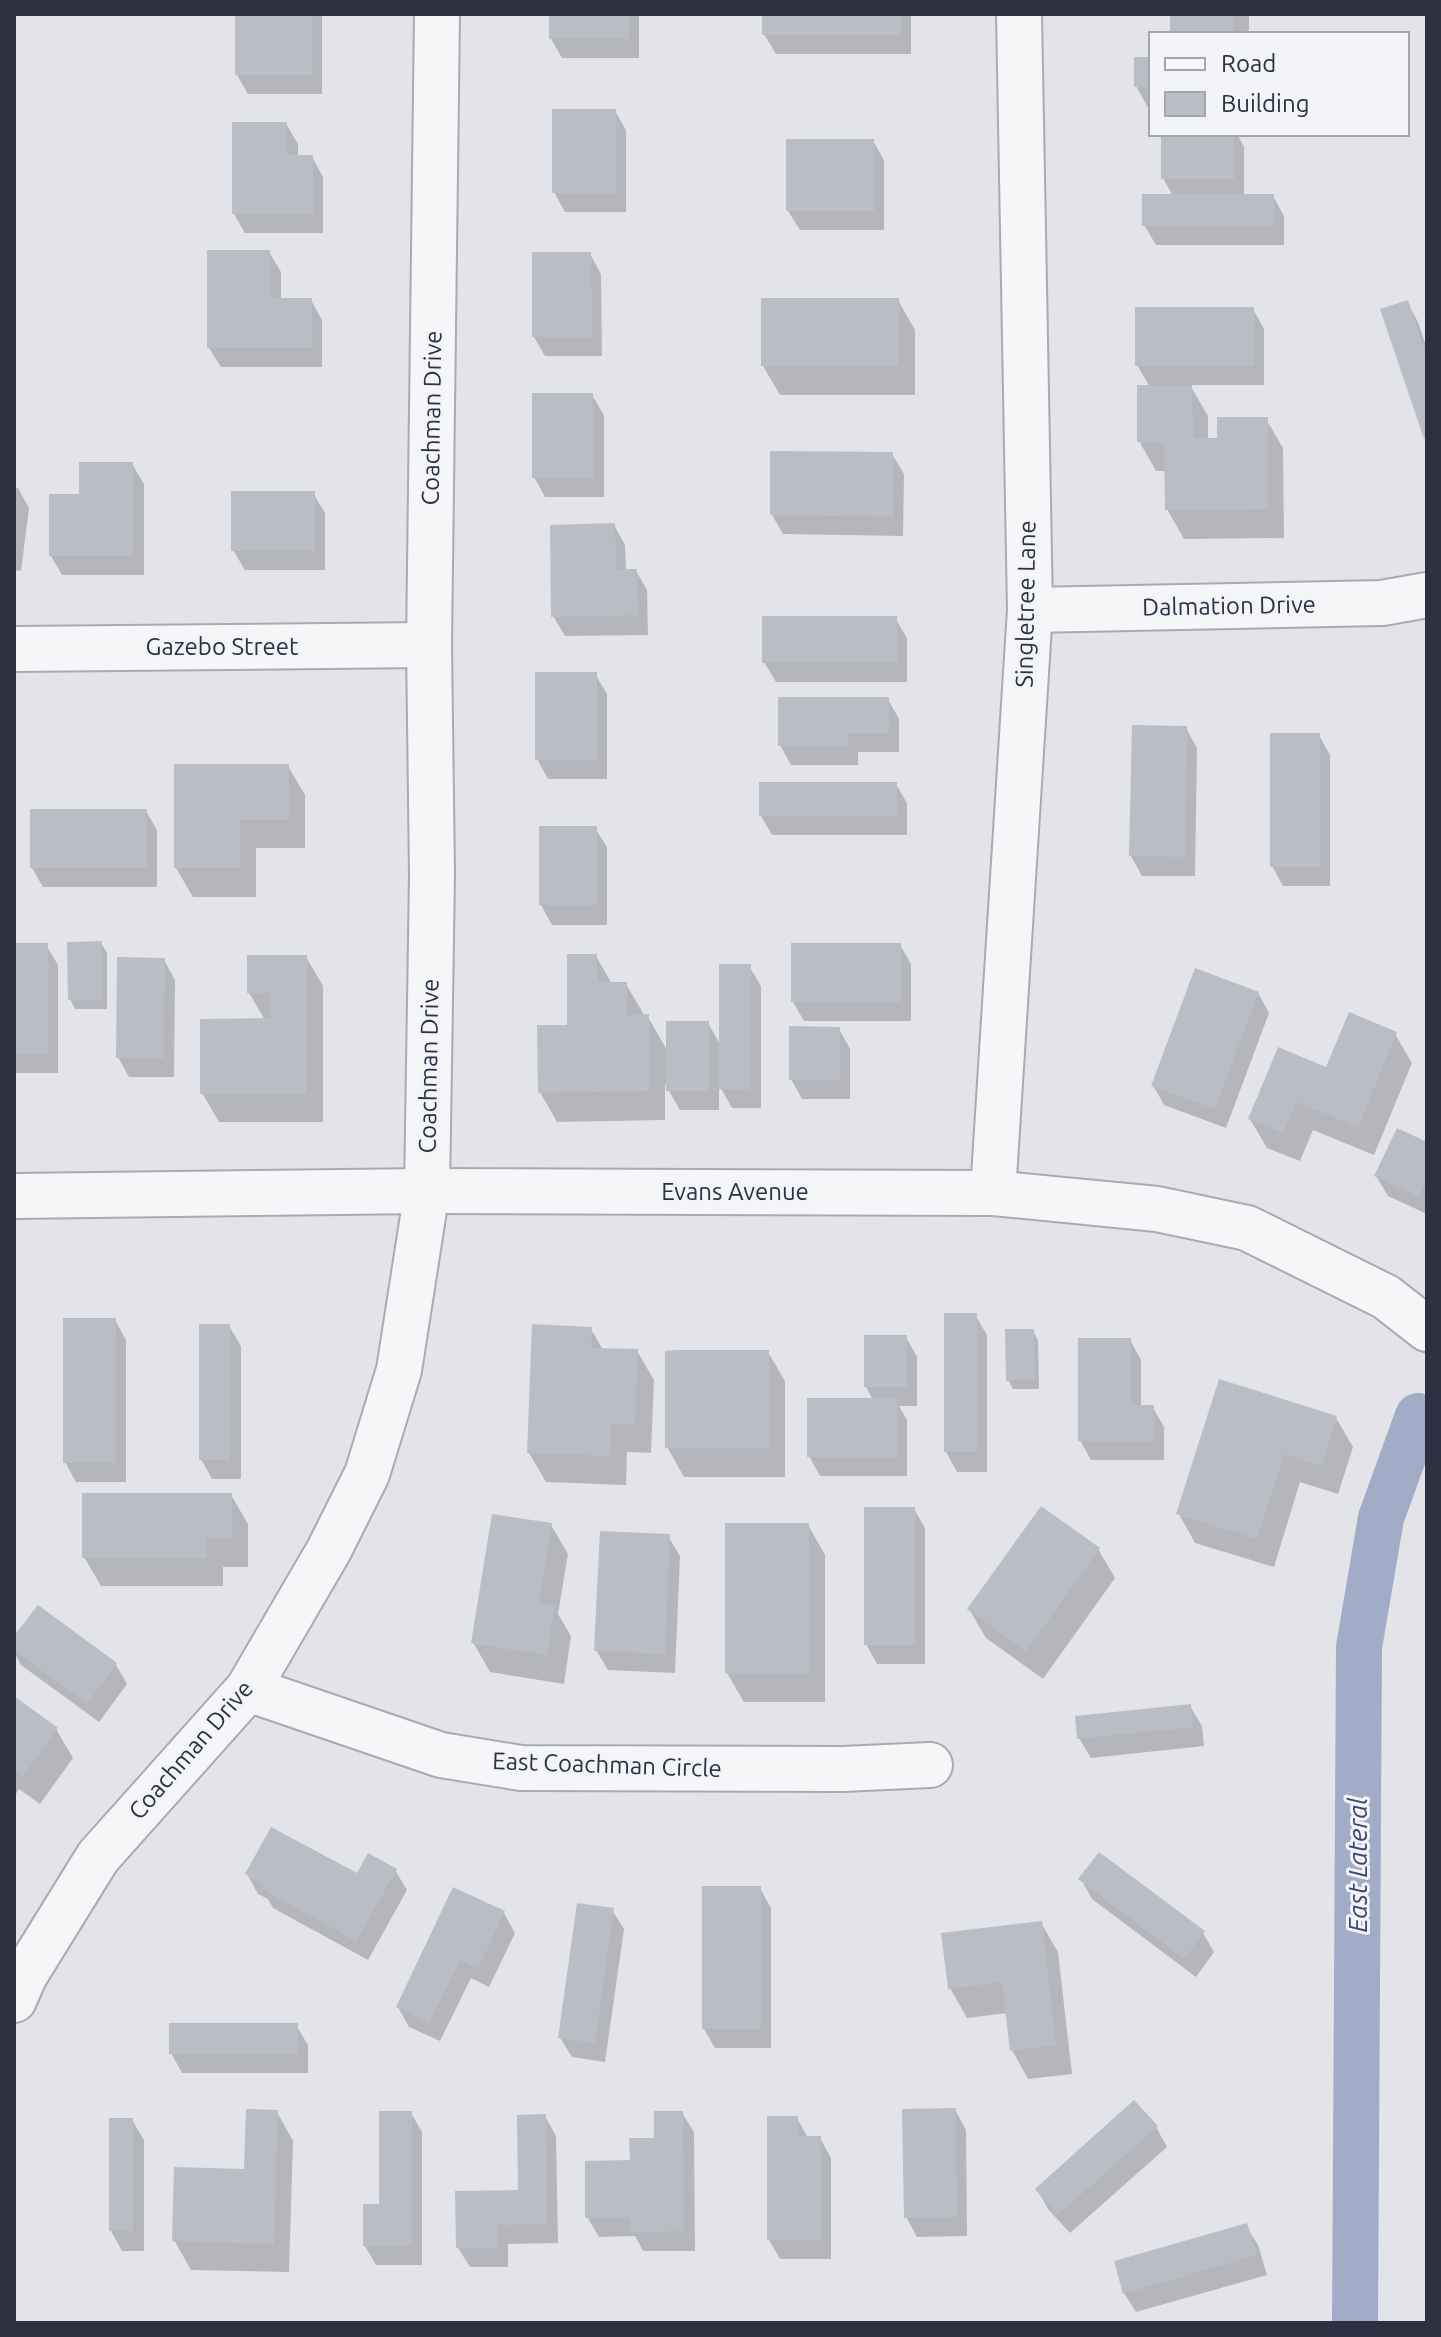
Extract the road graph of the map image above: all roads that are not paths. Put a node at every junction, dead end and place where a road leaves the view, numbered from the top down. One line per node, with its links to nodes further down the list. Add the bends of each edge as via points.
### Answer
1 (437, 14): 5 (street, Coachman Drive)
2 (1019, 14): 4 (street, Singletree Lane)
3 (1427, 595): 4 (street, Dalmation Drive, via 1382,603)
4 (1030, 610): 8 (street, Singletree Lane)
5 (429, 645): 6 (street, Gazebo Street); 7 (street, Coachman Drive)
6 (14, 649)
7 (427, 1191): 8 (street, Evans Avenue); 9 (street, Evans Avenue); 11 (street, Coachman Drive, via 399,1370 367,1474)
8 (993, 1193): 10 (street, Evans Avenue, via 1157,1209 1247,1228 1386,1297)
9 (14, 1196)
10 (1427, 1329)
11 (248, 1689): 12 (street, East Coachman Circle, via 441,1755 521,1768); 13 (street, Coachman Drive, via 98,1857)
12 (930, 1765)
13 (18, 1982)

